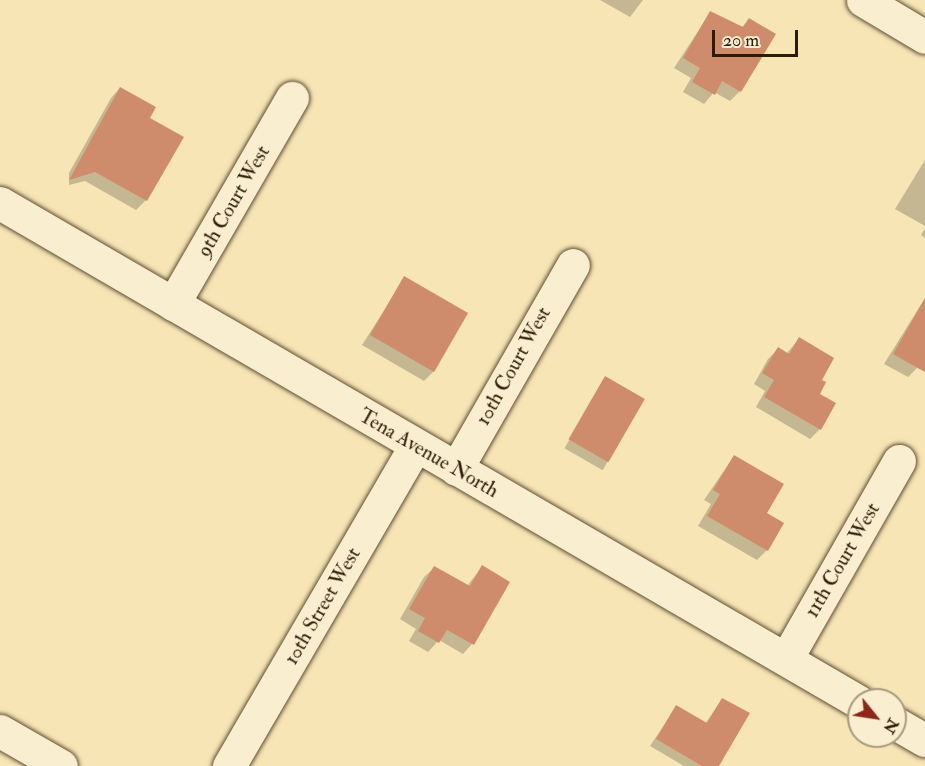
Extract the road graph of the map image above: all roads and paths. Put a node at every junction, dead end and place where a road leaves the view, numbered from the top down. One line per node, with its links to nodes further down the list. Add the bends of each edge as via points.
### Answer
1 (863, 0): 2 (street)
2 (925, 37)
3 (292, 98): 6 (street, 9th Court West)
4 (0, 203): 6 (street, Tena Avenue North)
5 (573, 265): 9 (street, 10th Court West)
6 (173, 304): 7 (street, Tena Avenue North)
7 (415, 446): 9 (street, Tena Avenue North); 16 (street, 10th Street West)
8 (899, 461): 10 (street, 11th Court West)
9 (456, 469): 10 (street, Tena Avenue North)
10 (786, 659): 11 (street, Tena Avenue North)
11 (847, 695)
12 (907, 730): 14 (street)
13 (0, 731): 15 (street)
14 (925, 740)
15 (61, 766)
16 (229, 766)

